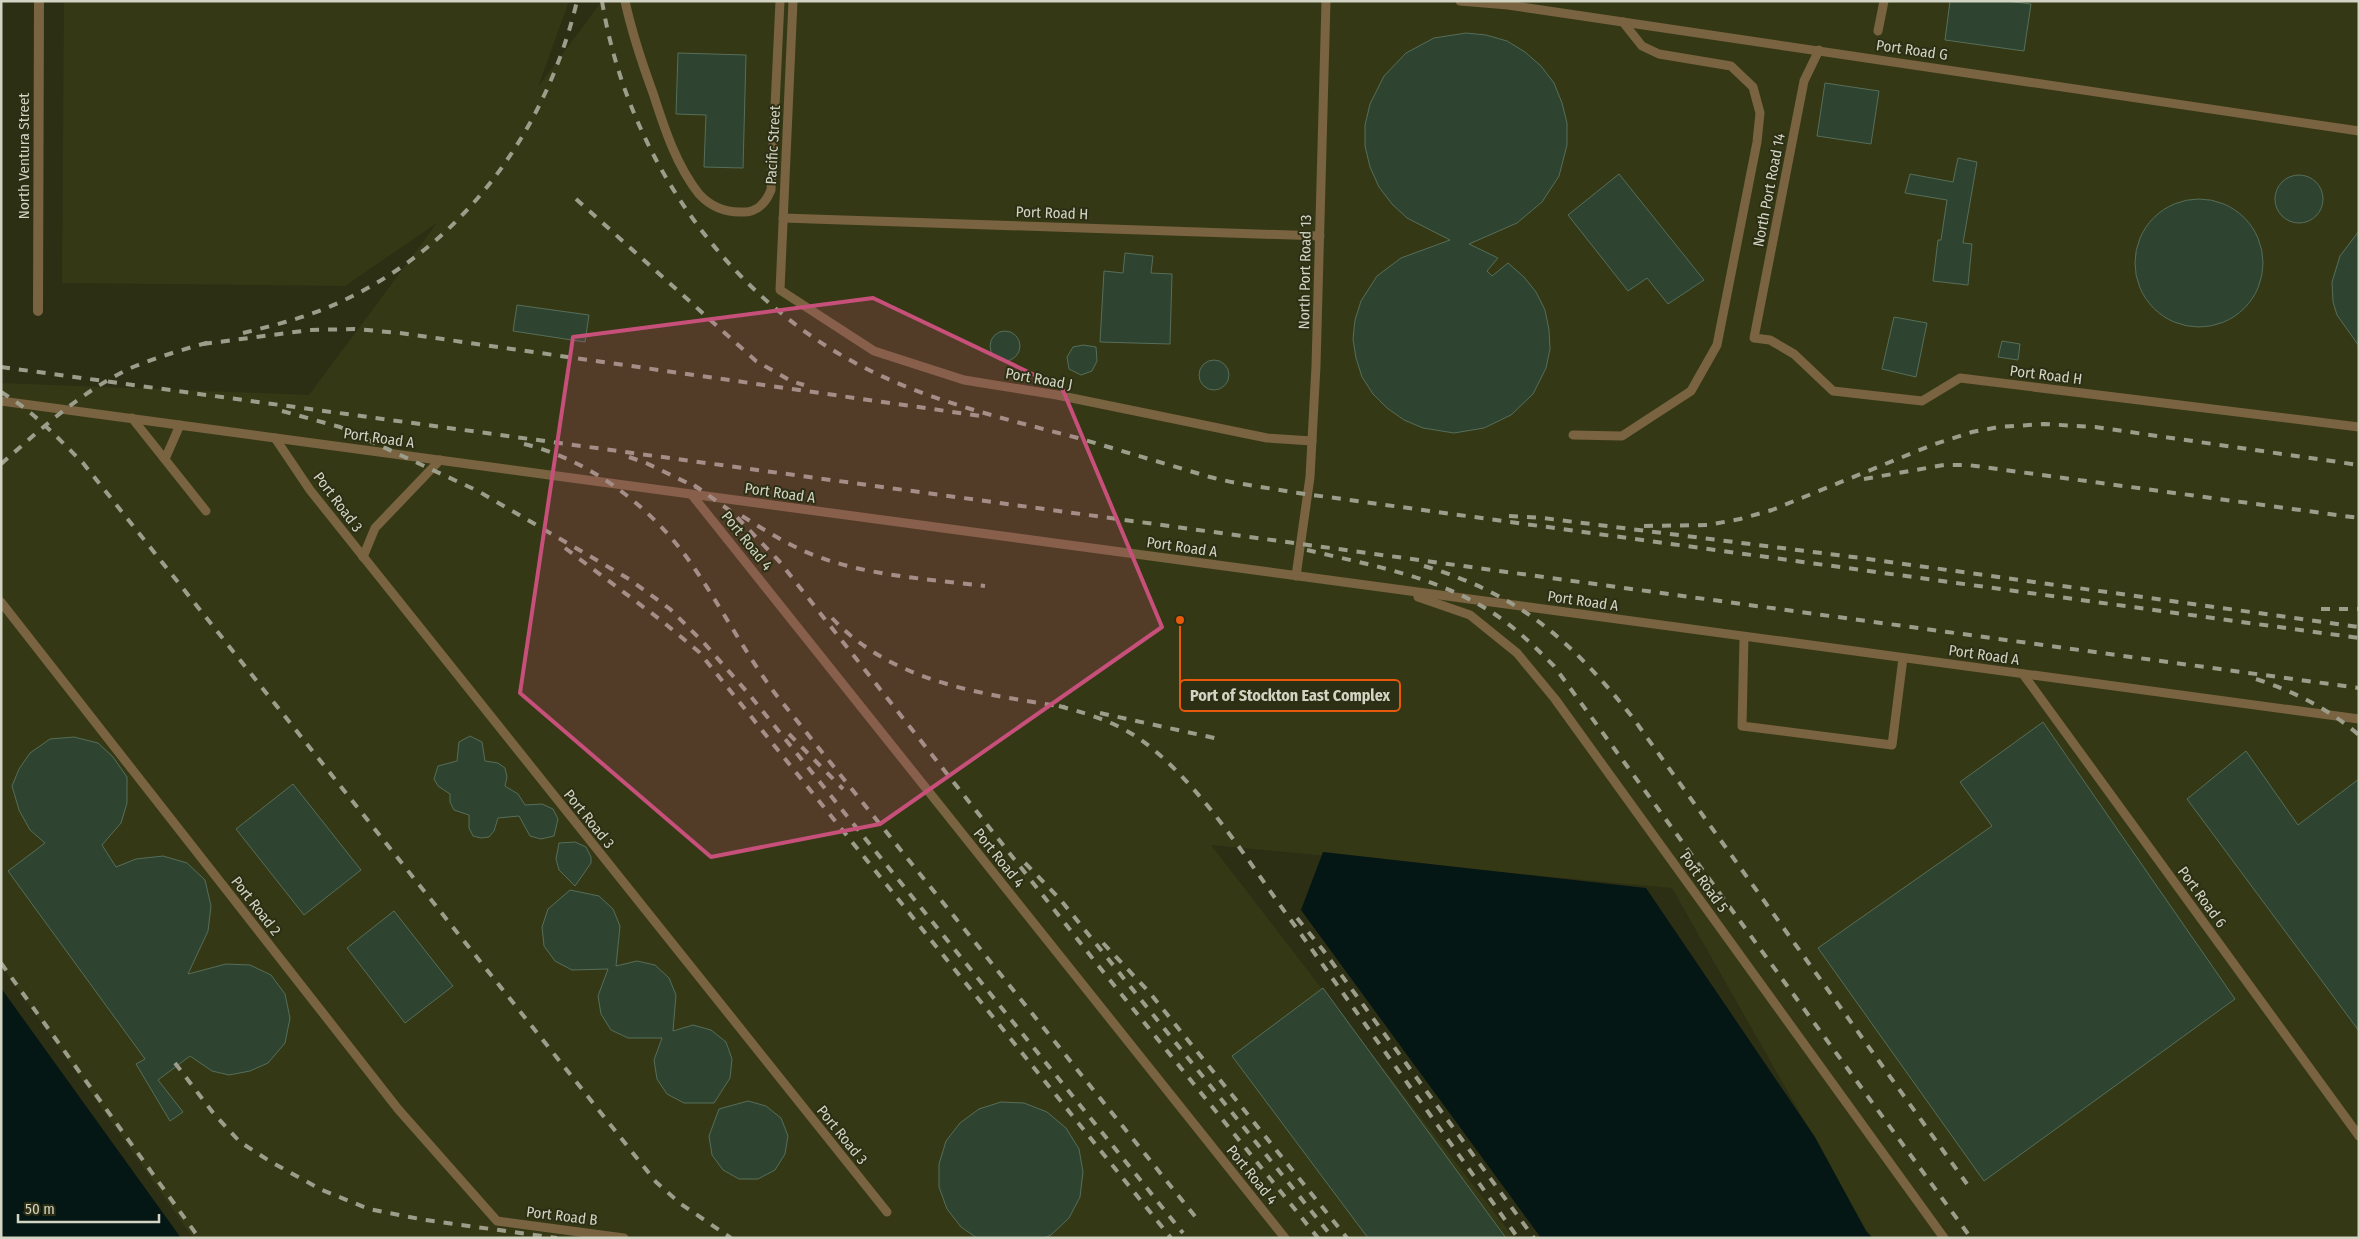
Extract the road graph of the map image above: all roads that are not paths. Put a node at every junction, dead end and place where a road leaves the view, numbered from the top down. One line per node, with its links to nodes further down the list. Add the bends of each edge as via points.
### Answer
1 (39, 1): 15 (street, North Ventura Street)
2 (626, 1): 3 (lane, via 632,32 668,140 690,180 700,195 718,208 745,212 760,208 771,190)
3 (780, 1)
4 (793, 1): 12 (lane, Pacific Street)
5 (1326, 1): 13 (lane, North Port Road 13)
6 (1460, 1): 8 (lane, Port Road G)
7 (1884, 1): 9 (lane)
8 (1623, 22): 10 (lane, Port Road G); 21 (lane, via 1642,46 1659,54 1731,66 1753,87 1760,114 1757,142 1717,345 1691,390 1622,436)
9 (1878, 31)
10 (1819, 50): 11 (lane, Port Road G); 16 (lane, North Port Road 14, via 1804,81)
11 (2359, 131)
12 (783, 218): 13 (lane, Port Road H); 14 (lane, Pacific Street)
13 (1320, 236): 23 (lane, North Port Road 13)
14 (780, 290): 23 (lane, Port Road J, via 874,351 964,380 1267,438)
15 (38, 311)
16 (1754, 338): 20 (lane, Port Road H, via 1770,340 1794,354 1833,391 1922,401 1960,378)
17 (1, 401): 18 (lane, Port Road A)
18 (132, 418): 19 (lane, Port Road A); 24 (lane)
19 (180, 425): 22 (lane, Port Road A); 24 (lane)
20 (2359, 427)
21 (1573, 435)
22 (275, 438): 25 (lane, Port Road A); 28 (lane, Port Road 3, via 310,490)
23 (1312, 441): 29 (lane, North Port Road 13)
24 (165, 459): 27 (lane)
25 (440, 460): 26 (lane, Port Road A); 28 (lane, via 375,528)
26 (692, 495): 29 (lane, Port Road A); 40 (lane, Port Road 4)
27 (206, 511)
28 (363, 557): 37 (lane, Port Road 3)
29 (1296, 576): 30 (lane, Port Road A)
30 (1401, 591): 32 (lane, Port Road A); 41 (lane, Port Road 5, via 1470,615 1517,653 1561,707)
31 (1, 602): 38 (lane, Port Road 2, via 398,1109)
32 (1744, 637): 33 (lane, Port Road A); 33 (lane, via 1742,726 1892,746)
33 (1903, 658): 34 (lane, Port Road A)
34 (2023, 674): 35 (lane, Port Road A); 36 (lane, Port Road 6)
35 (2359, 719)
36 (2359, 1136)
37 (887, 1212)
38 (497, 1221): 39 (lane, Port Road B)
39 (624, 1238)
40 (1285, 1238)
41 (1944, 1238)

